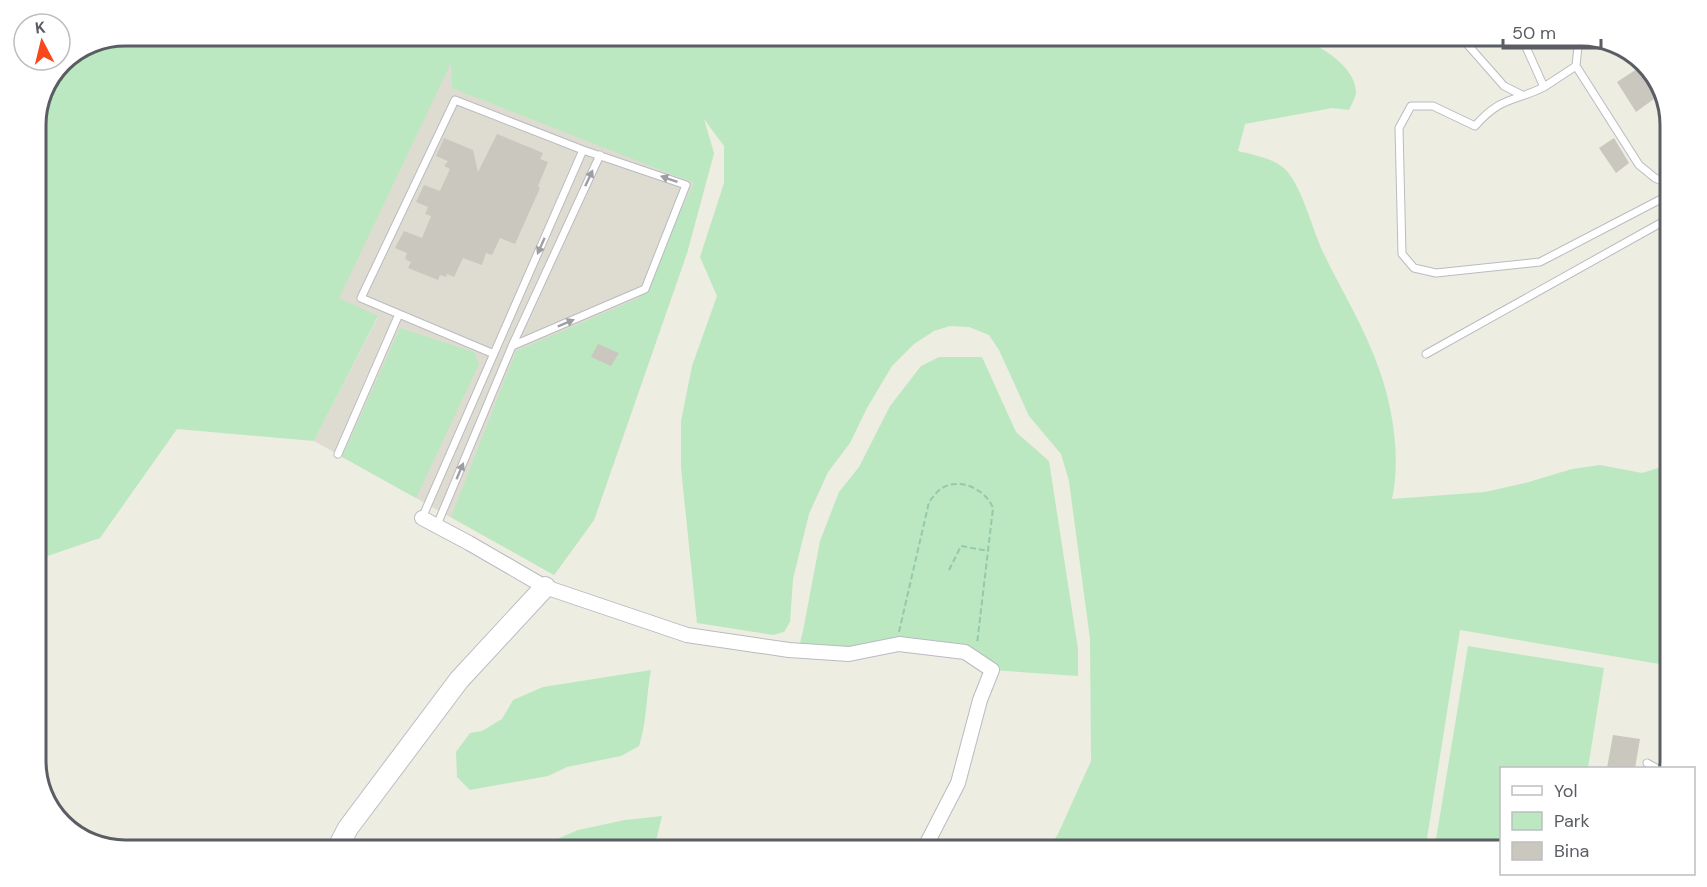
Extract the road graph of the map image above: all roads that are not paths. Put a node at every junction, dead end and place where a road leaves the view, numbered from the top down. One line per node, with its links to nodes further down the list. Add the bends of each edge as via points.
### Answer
1 (1469, 46): 6 (lane, via 1504,86)
2 (1526, 46): 5 (lane)
3 (1578, 46): 4 (lane)
4 (1576, 66): 5 (lane); 9 (lane, via 1639,165)
5 (1544, 87): 6 (lane)
6 (1522, 95): 10 (lane, via 1501,103 1475,126 1433,106 1411,106 1399,128 1399,139 1402,254 1414,268 1436,273 1540,262)
7 (584, 150): 8 (lane); 12 (lane, via 455,100 361,298); 14 (lane, one-way to 14)
8 (600, 155): 13 (lane, one-way to 8); 13 (lane, one-way to 8, via 645,289 686,185)
9 (1660, 180)
10 (1660, 200)
11 (1660, 223): 15 (lane)
12 (399, 314): 14 (lane); 16 (lane)
13 (512, 346): 18 (lane, one-way to 13)
14 (494, 354): 17 (lane)
15 (1426, 354)
16 (338, 454)
17 (422, 518): 18 (street)
18 (437, 525): 19 (street)
19 (544, 587): 22 (street, via 459,680); 23 (street, via 687,635 789,650 849,654 896,645 965,652 975,658 992,670 958,783)
20 (1647, 763): 21 (lane)
21 (1654, 767)
22 (342, 840)
23 (929, 840)

